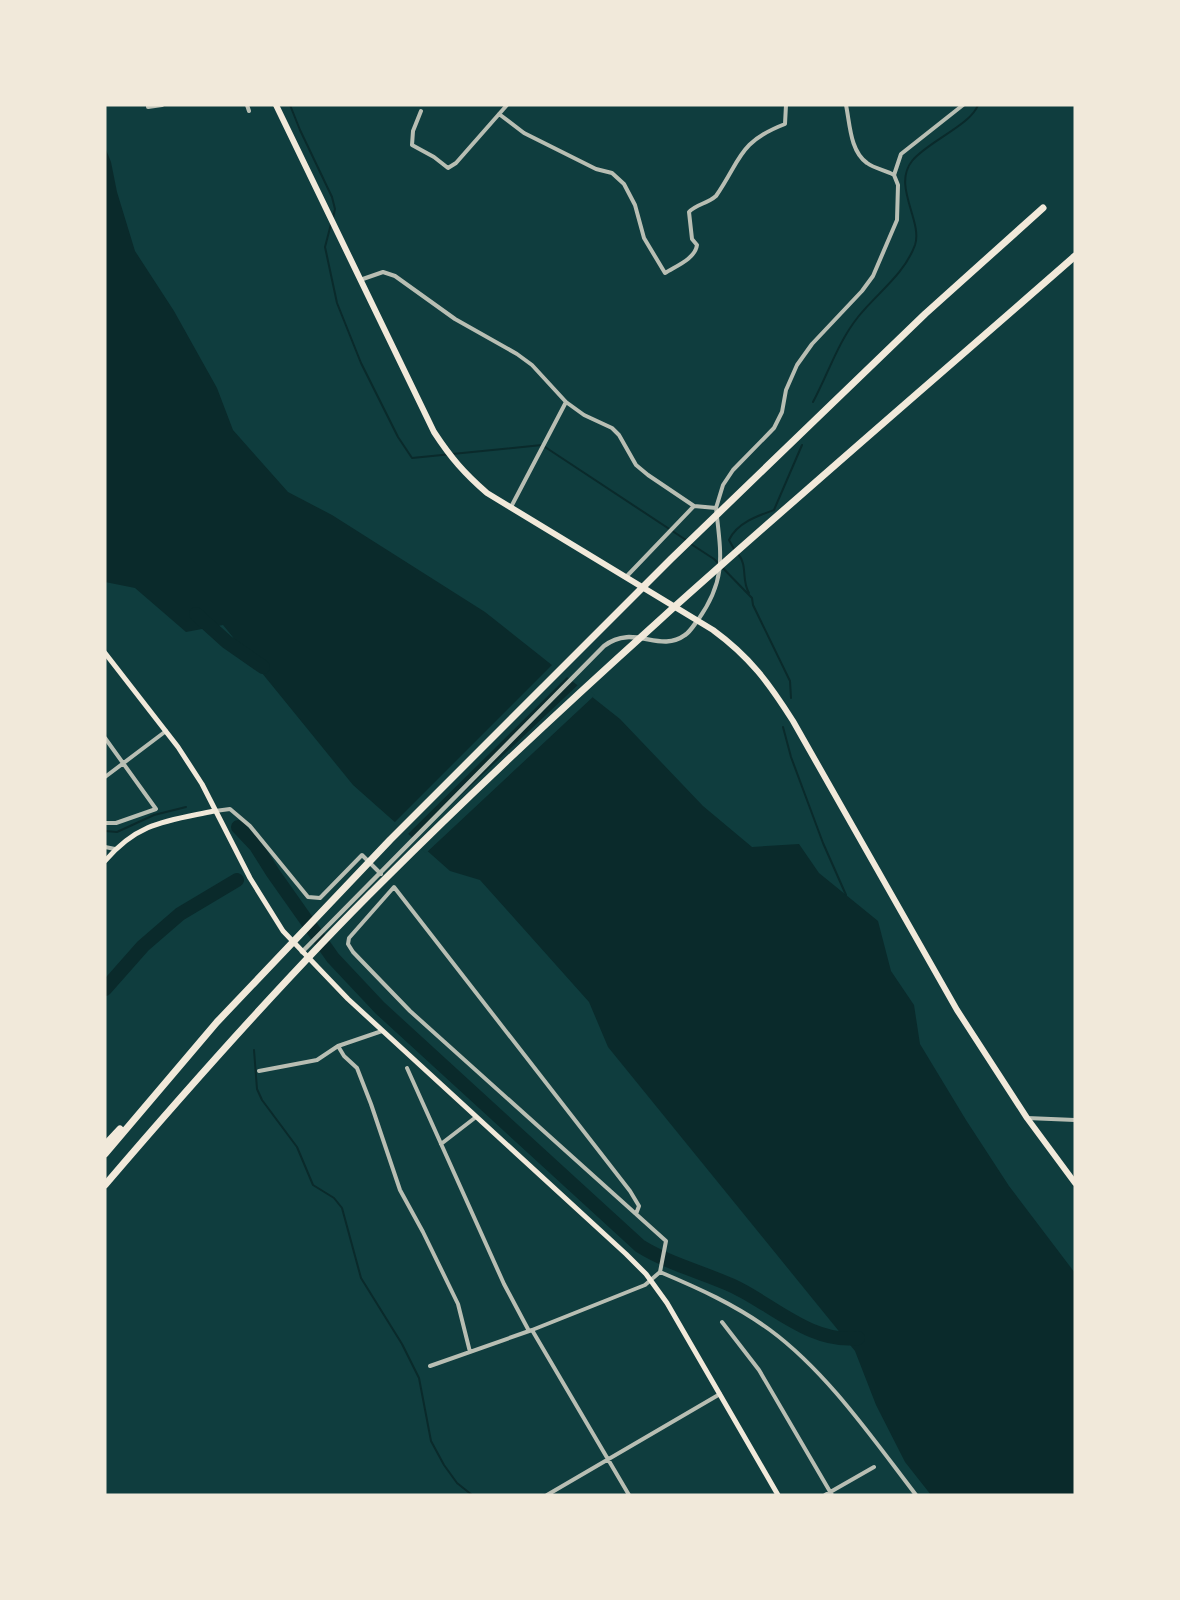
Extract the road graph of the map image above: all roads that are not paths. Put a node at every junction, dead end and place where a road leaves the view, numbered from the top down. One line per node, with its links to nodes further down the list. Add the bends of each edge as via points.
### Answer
1 (148, 105): 2 (street)
2 (162, 105)
3 (247, 105): 9 (street)
4 (276, 105): 15 (highway)
5 (507, 105): 11 (street)
6 (786, 105): 11 (street, via 785,124 765,131 743,150 716,196 689,212 696,250 665,273 644,238 624,184 612,173 524,134)
7 (846, 105): 12 (street, via 854,145 862,159)
8 (963, 105): 12 (street, via 901,154)
9 (249, 111)
10 (421, 111): 11 (street, via 412,145 435,156 448,168)
11 (499, 114)
12 (894, 175): 19 (street, via 898,185 897,220 873,276 812,344 786,390 774,428 723,485)
13 (1043, 208): 39 (highway, via 925,314 671,559 390,840)
14 (1075, 256): 47 (highway, via 598,677 441,824 217,1056)
15 (360, 280): 16 (street, via 383,272 395,276 455,319 525,359); 18 (highway, via 434,432 463,472)
16 (566, 402): 17 (street, via 612,429 636,465); 18 (street)
17 (694, 506): 19 (street); 20 (street)
18 (511, 507): 20 (highway)
19 (716, 508): 21 (street, via 720,573 708,606)
20 (625, 577): 21 (highway)
21 (697, 621): 32 (street, via 686,635 671,641 627,636 604,646); 41 (highway, via 730,642 767,680 957,1010)
22 (105, 653): 23 (main road)
23 (166, 731): 25 (street); 27 (main road, via 202,784)
24 (105, 738): 25 (street)
25 (123, 763): 26 (street); 28 (street, via 156,808 116,823)
26 (105, 777)
27 (214, 811): 30 (main road, via 148,826); 32 (street, via 230,809 250,826 308,897 320,898 362,855); 34 (main road, via 283,931)
28 (106, 822)
29 (105, 847): 30 (street)
30 (115, 849): 31 (main road)
31 (105, 861)
32 (380, 873): 33 (street); 34 (street)
33 (394, 887): 48 (street, via 630,1191 639,1206); 48 (street, via 349,938 353,951 410,1011)
34 (302, 952): 35 (main road)
35 (382, 1031): 36 (street); 40 (main road)
36 (338, 1046): 38 (street, via 317,1060); 53 (street, via 357,1068 400,1190 458,1304)
37 (407, 1068): 43 (street)
38 (260, 1071)
39 (168, 1078): 44 (highway); 45 (highway)
40 (476, 1117): 43 (street); 50 (main road)
41 (1027, 1118): 42 (street); 46 (highway)
42 (1075, 1120)
43 (441, 1144): 52 (street, via 504,1284)
44 (105, 1145)
45 (105, 1154)
46 (1075, 1183)
47 (105, 1185)
48 (636, 1214): 49 (street, via 666,1241)
49 (660, 1272): 50 (street); 63 (street, via 728,1304 784,1342 849,1408)
50 (652, 1281): 52 (street); 55 (main road)
51 (722, 1323): 58 (street, via 759,1370)
52 (531, 1330): 53 (street); 56 (street)
53 (470, 1352): 54 (street)
54 (430, 1366)
55 (720, 1394): 56 (street); 61 (main road)
56 (608, 1459): 59 (street); 60 (street)
57 (874, 1467): 58 (street)
58 (831, 1494): 62 (street)
59 (547, 1495)
60 (629, 1495)
61 (778, 1495)
62 (825, 1495)
63 (916, 1495)

